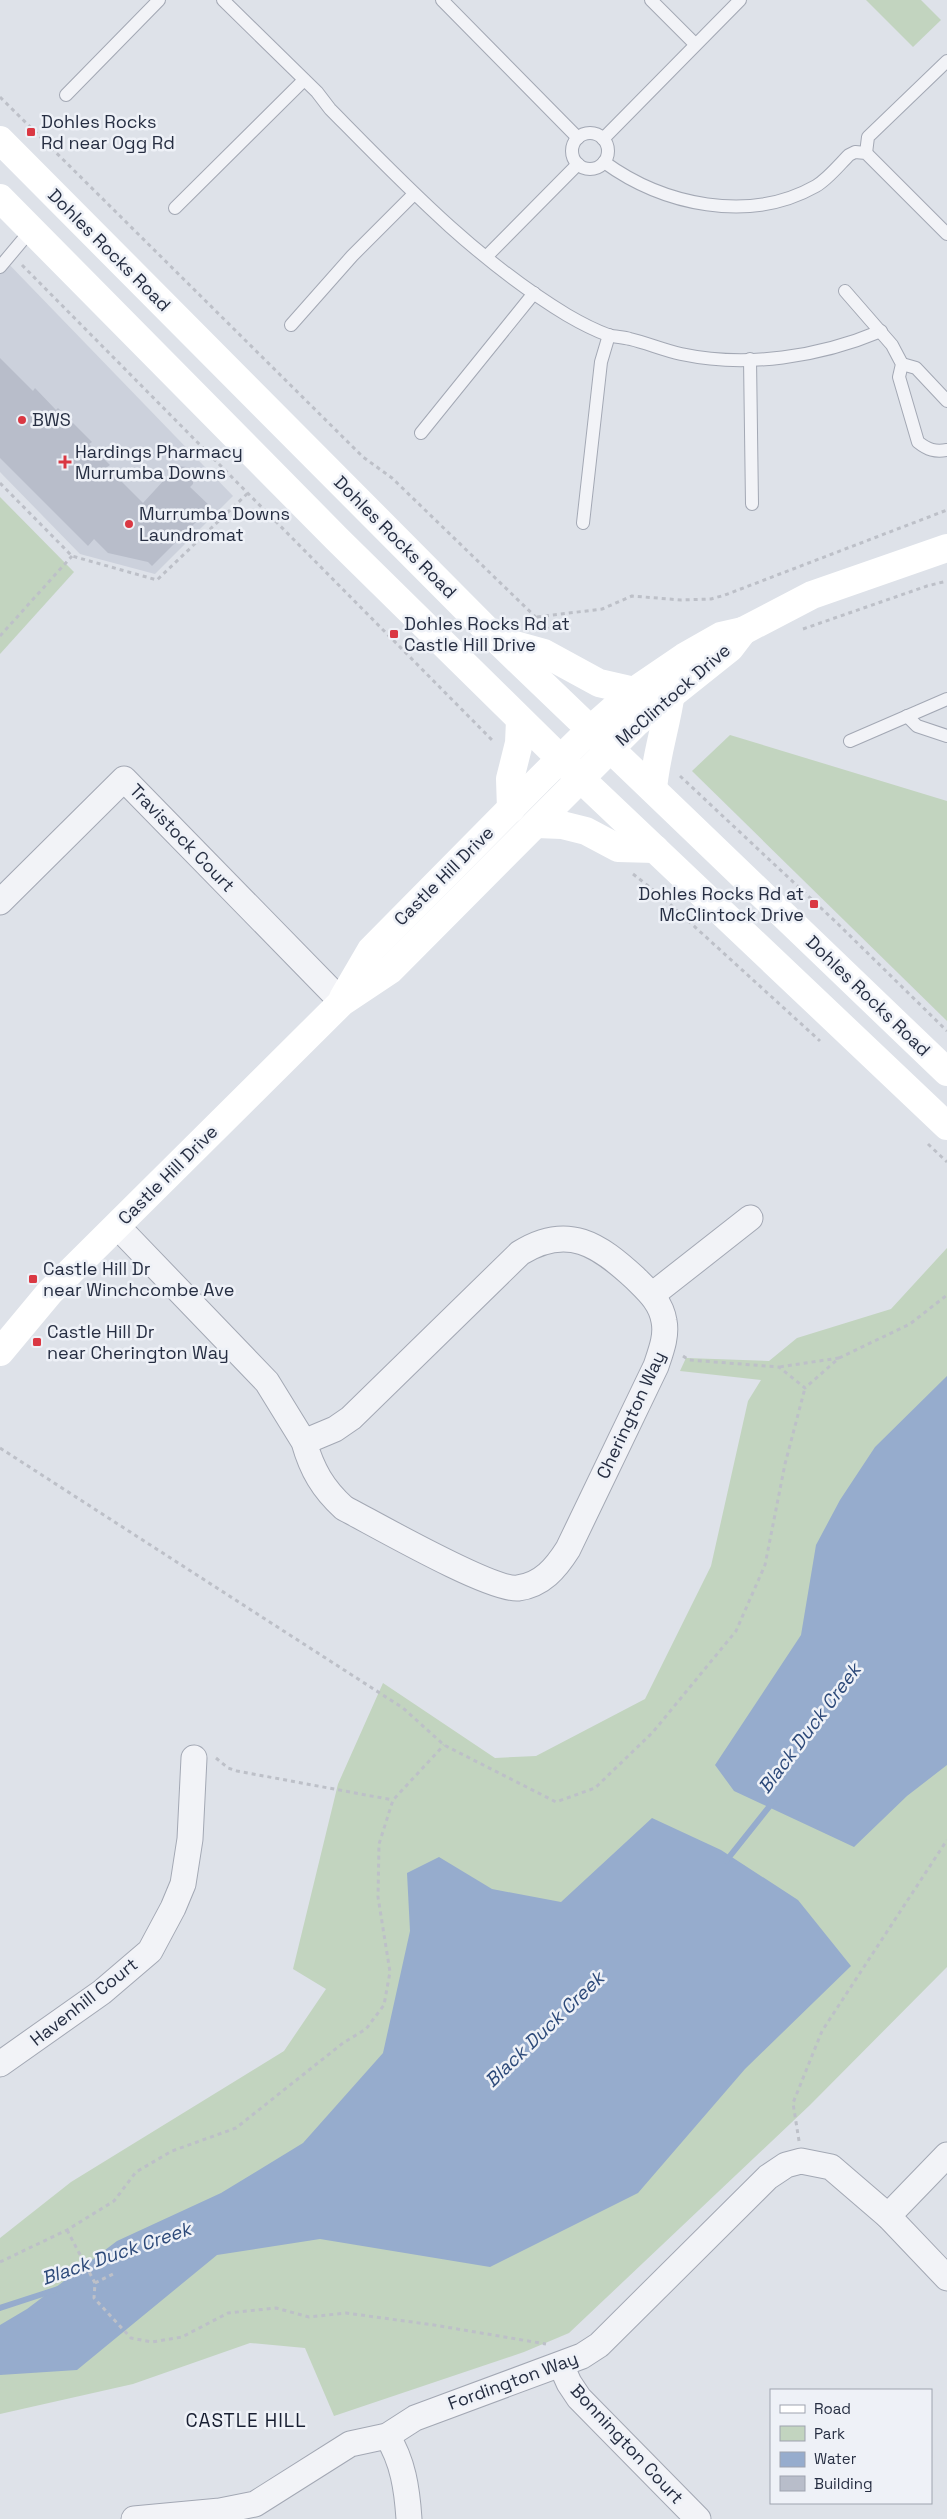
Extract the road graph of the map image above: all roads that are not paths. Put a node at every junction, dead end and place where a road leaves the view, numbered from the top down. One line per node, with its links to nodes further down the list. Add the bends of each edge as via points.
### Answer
1 (159, 0): 9 (lane)
2 (223, 0): 8 (lane)
3 (442, 0): 10 (lane)
4 (651, 0): 6 (lane)
5 (740, 0): 6 (lane)
6 (695, 44): 11 (lane)
7 (945, 68): 13 (lane, via 868,138)
8 (304, 80): 16 (lane); 18 (lane)
9 (66, 95)
10 (578, 138): 11 (lane, via 589,133); 15 (lane, via 572,151)
11 (603, 139): 14 (lane, via 608,150)
12 (0, 140): 37 (main road, Dohles Rocks Road)
13 (866, 153): 14 (lane, via 850,155 818,186 771,202 740,205 703,204 672,198 635,182); 20 (lane)
14 (604, 162): 15 (lane, via 592,169)
15 (578, 164): 21 (lane)
16 (414, 194): 21 (lane, via 444,223); 25 (lane, via 352,256)
17 (0, 198): 19 (main road)
18 (176, 208)
19 (32, 230): 22 (lane); 42 (main road)
20 (947, 234)
21 (487, 256): 24 (lane)
22 (0, 267)
23 (846, 291): 26 (lane)
24 (534, 294): 27 (lane); 31 (lane)
25 (291, 325)
26 (881, 331): 28 (lane, via 849,345 818,352); 29 (lane)
27 (608, 335): 28 (lane, via 681,354 713,359); 34 (lane, via 601,362)
28 (750, 359): 33 (lane)
29 (902, 364): 30 (lane, via 916,368); 32 (lane, via 899,377 918,442 936,452)
30 (947, 401)
31 (421, 433)
32 (947, 450)
33 (752, 504)
34 (583, 523)
35 (947, 548): 36 (main road, McClintock Drive, via 812,595)
36 (743, 631): 38 (main road, McClintock Drive, via 721,636); 39 (main road, McClintock Drive, via 730,648)
37 (497, 640): 38 (main road, via 544,653 599,683); 43 (main road, Dohles Rocks Road)
38 (634, 691): 43 (main road, McClintock Drive)
39 (671, 694): 46 (main road, McClintock Drive); 49 (main road)
40 (947, 699): 41 (lane)
41 (907, 716): 44 (lane, via 917,726); 45 (lane)
42 (520, 720): 47 (main road); 50 (main road, via 519,743 510,780)
43 (590, 730): 46 (main road, Dohles Rocks Road); 47 (main road, McClintock Drive)
44 (947, 736)
45 (850, 741)
46 (611, 749): 48 (main road, McClintock Drive); 49 (main road, Dohles Rocks Road)
47 (560, 759): 48 (main road); 50 (main road, Castle Hill Drive)
48 (581, 780): 51 (main road, Castle Hill Drive); 52 (main road)
49 (653, 789): 55 (main road, Dohles Rocks Road)
50 (511, 809): 54 (main road, Castle Hill Drive, via 371,950)
51 (537, 824): 52 (main road, via 562,825 586,831 618,848); 54 (main road, Castle Hill Drive, via 390,970)
52 (655, 849): 56 (main road)
53 (0, 902): 54 (street, Travistock Court, via 124,779)
54 (342, 1002): 58 (main road, Castle Hill Drive)
55 (947, 1072)
56 (936, 1134)
57 (750, 1218): 59 (street)
58 (117, 1226): 60 (main road, Castle Hill Drive, via 50,1292); 61 (street, Cherington Way, via 267,1382)
59 (652, 1294): 61 (street, Cherington Way, via 595,1245 560,1239 533,1245 520,1253 351,1418 335,1429); 61 (street, Cherington Way, via 661,1307 665,1323 664,1343 656,1366 568,1549 553,1571 534,1583 517,1588 481,1578 344,1508 316,1477)
60 (0, 1352)
61 (304, 1442)
62 (194, 1758): 63 (street, Havenhill Court, via 190,1840 183,1884 150,1951 102,1992)
63 (0, 2064)
64 (947, 2155): 65 (street)
65 (888, 2216): 66 (street); 67 (street, Fordington Way, via 831,2167 800,2161 786,2165 768,2177 599,2344)
66 (947, 2278)
67 (561, 2365): 68 (street, Fordington Way, via 415,2418); 71 (street, Bonnington Court, via 579,2398)
68 (387, 2436): 69 (street, Fordington Way, via 350,2444 255,2504 220,2511); 70 (street, via 402,2469 408,2492)
69 (134, 2519)
70 (409, 2519)
71 (698, 2519)

